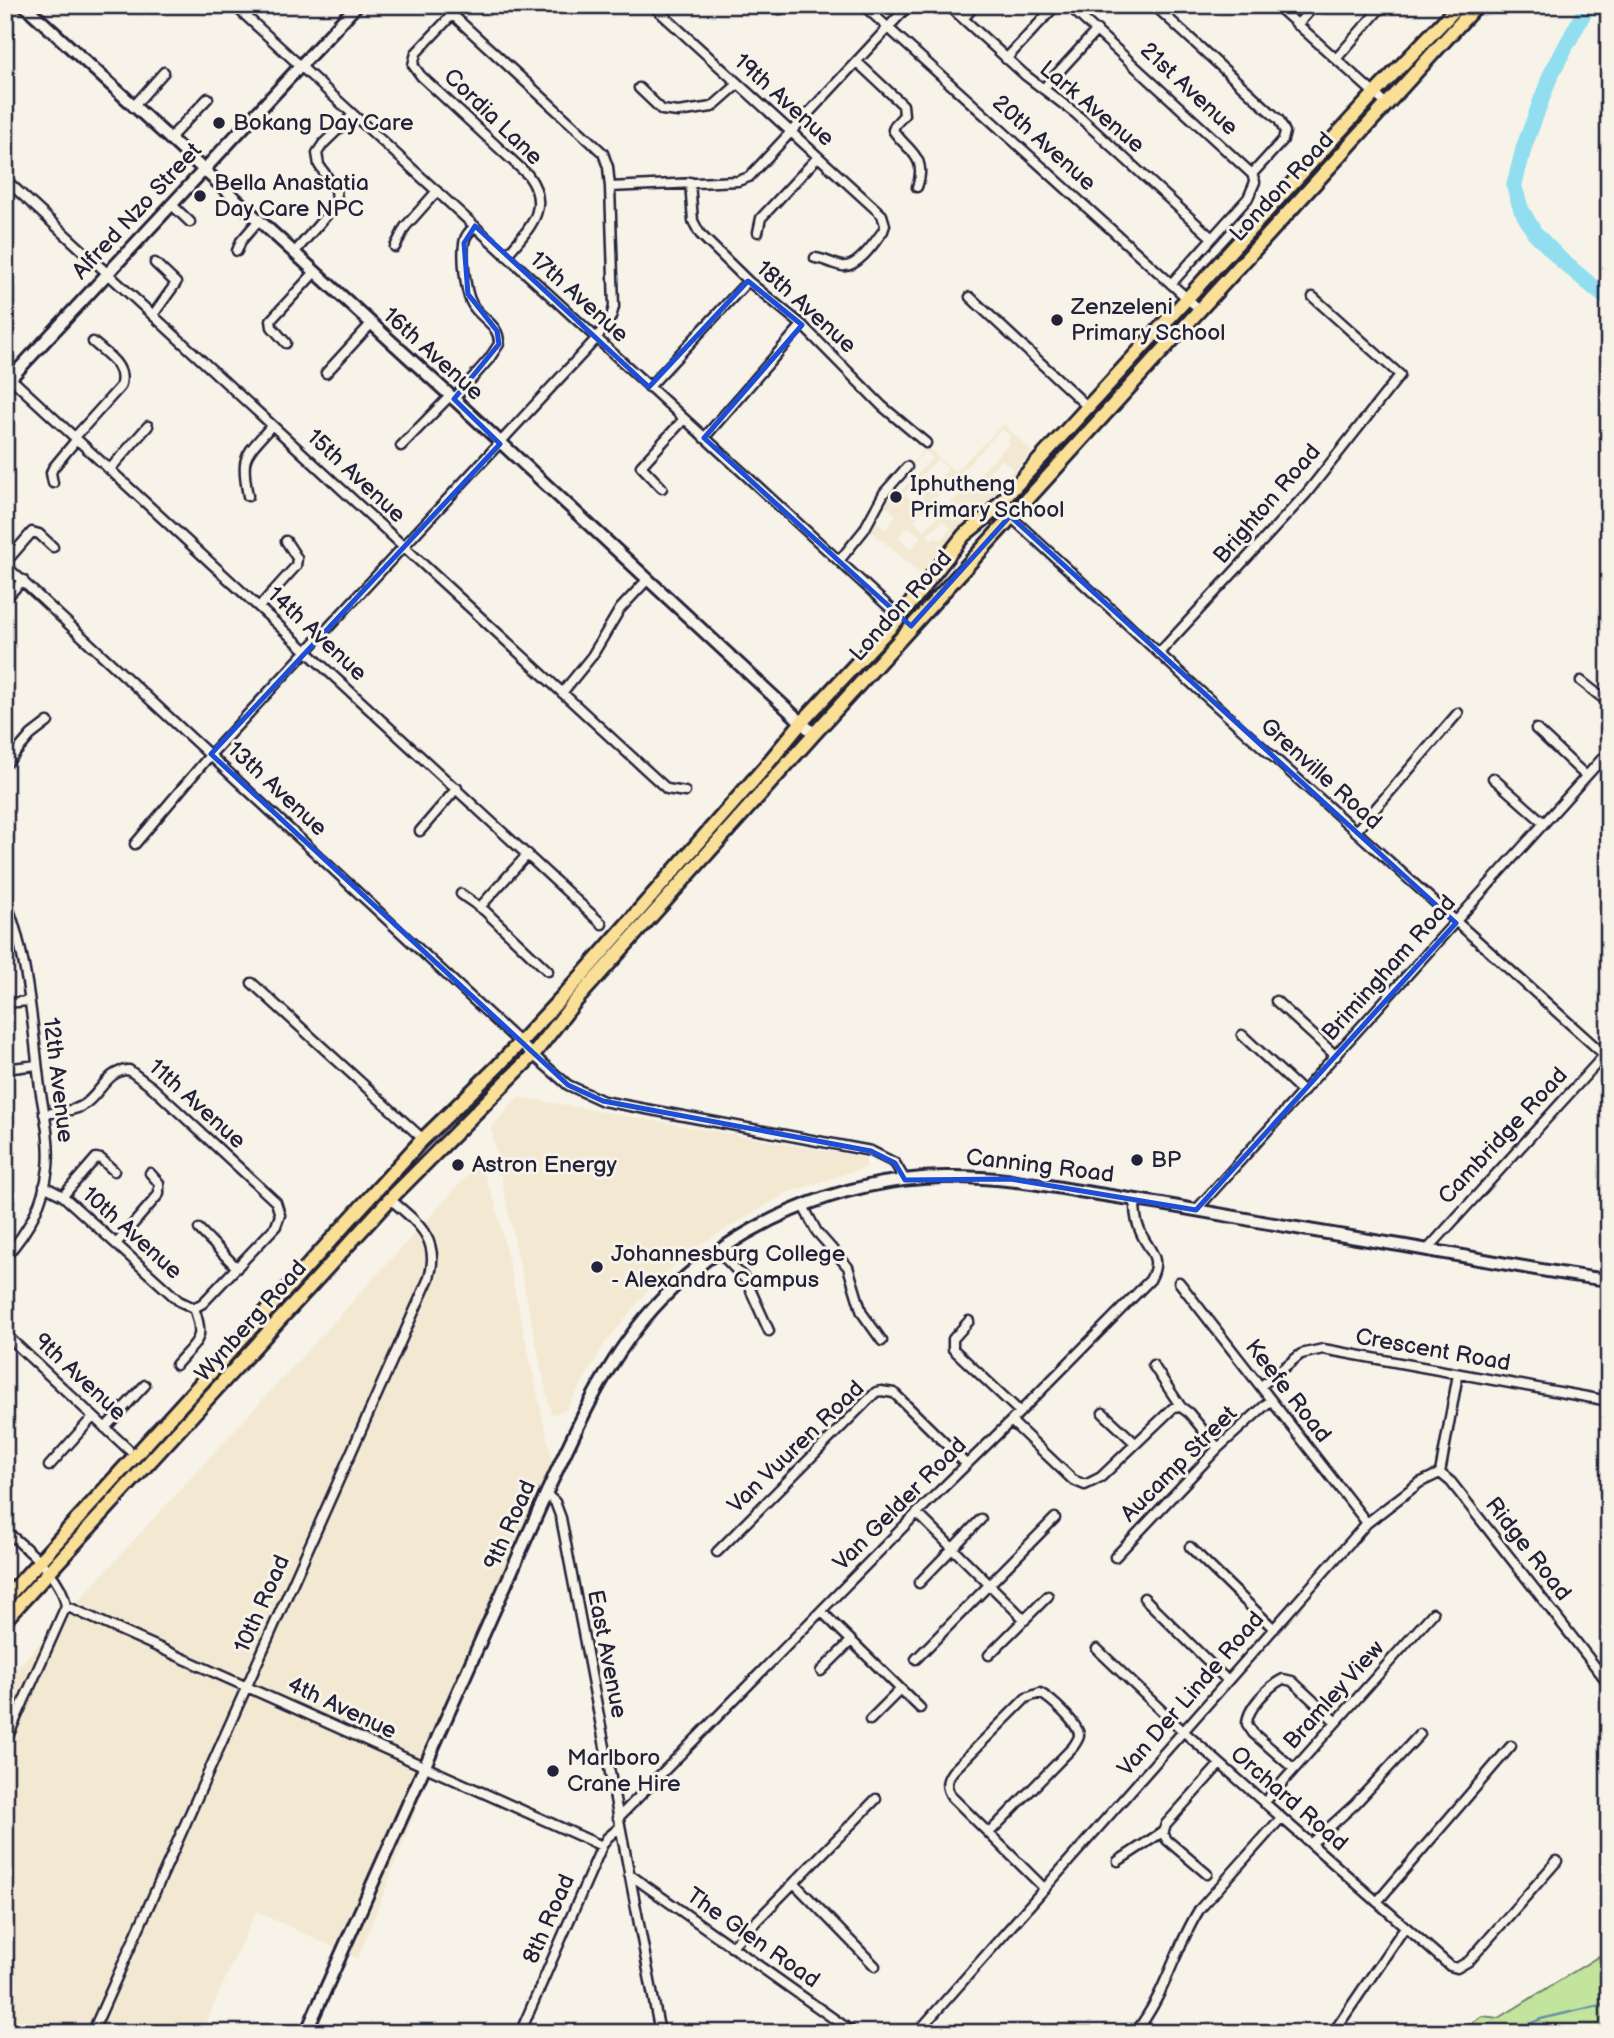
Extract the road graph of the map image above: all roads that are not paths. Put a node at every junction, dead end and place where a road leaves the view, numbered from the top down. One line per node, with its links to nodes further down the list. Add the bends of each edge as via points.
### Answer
1 (24, 5): 36 (main road, 16th Avenue)
2 (234, 5): 28 (street, 17th Avenue)
3 (357, 5): 28 (main road, Alfred Nzo Street)
4 (442, 5): 20 (street)
5 (652, 5): 30 (street, 19th Avenue)
6 (765, 5): 7 (street, via 780,9)
7 (794, 5)
8 (863, 5): 23 (street, 20th Avenue)
9 (909, 5): 23 (street)
10 (947, 5): 21 (street, Lark Avenue)
11 (975, 5): 21 (street)
12 (1056, 5): 25 (street)
13 (1068, 5): 24 (street, 21st Avenue)
14 (1154, 5): 42 (street, via 1283,125 1283,140)
15 (1276, 5): 22 (street)
16 (1315, 5): 22 (street)
17 (1382, 5): 26 (street)
18 (1459, 5): 33 (main road, London Road)
19 (1477, 5): 35 (main road, London Road)
20 (453, 15): 45 (street, via 600,149); 57 (street, Cordia Lane, via 416,53 413,65 528,174 536,188 535,220)
21 (964, 19): 25 (street, Lark Avenue)
22 (1297, 25): 26 (street)
23 (888, 28): 27 (street); 63 (street, 20th Avenue)
24 (1097, 30): 32 (street); 42 (street, 21st Avenue)
25 (1006, 59): 32 (street, Lark Avenue)
26 (1336, 59): 33 (street)
27 (857, 62): 38 (street); 46 (street, via 904,107 893,130 920,164)
28 (300, 66): 37 (street, 17th Avenue); 41 (main road, Alfred Nzo Street)
29 (164, 72): 36 (street)
30 (738, 84): 31 (street, via 712,107 678,112 662,110); 38 (street, 19th Avenue)
31 (639, 88)
32 (1043, 89): 53 (street, Lark Avenue)
33 (1374, 94): 35 (street); 66 (main road, London Road)
34 (208, 98): 39 (street)
35 (1386, 104): 67 (main road, London Road)
36 (133, 107): 39 (main road, 16th Avenue)
37 (353, 116): 47 (street, 17th Avenue); 56 (street, via 317,153 319,165 336,190 335,204)
38 (791, 134): 40 (street, 19th Avenue); 44 (street, via 746,179)
39 (169, 139): 41 (main road, 16th Avenue)
40 (818, 157): 52 (street, via 761,218); 58 (street, 19th Avenue, via 882,215 885,225 851,265)
41 (202, 170): 48 (main road, Alfred Nzo Street); 49 (main road, 16th Avenue)
42 (1252, 174): 53 (street, via 1251,194)
43 (5, 179): 61 (street, 15th Avenue)
44 (690, 182): 45 (street); 62 (street, 18th Avenue, via 694,225)
45 (610, 187): 71 (street, via 614,307)
46 (917, 187)
47 (437, 191): 51 (street, 17th Avenue); 54 (street, via 400,233)
48 (171, 204): 50 (street); 61 (main road, Alfred Nzo Street)
49 (259, 220): 55 (street); 56 (main road, 16th Avenue)
50 (190, 222)
51 (475, 226): 57 (street, 17th Avenue); 77 (street, via 464,243 468,294 497,331 499,344)
52 (758, 232)
53 (1212, 238): 63 (street)
54 (395, 247)
55 (237, 251)
56 (293, 253): 60 (main road, 16th Avenue)
57 (506, 256): 71 (street, 17th Avenue)
58 (815, 258)
59 (155, 263): 68 (street, via 176,284)
60 (315, 272): 69 (main road, 16th Avenue); 73 (street, via 271,320)
61 (107, 274): 68 (street, 15th Avenue); 75 (main road, Alfred Nzo Street)
62 (748, 281): 70 (street, 18th Avenue); 76 (street)
63 (1171, 284): 66 (street, 20th Avenue)
64 (1313, 296): 104 (street, Brighton Road, via 1400,375 1306,494)
65 (970, 297): 78 (street)
66 (1187, 298): 67 (street, 20th Avenue); 78 (main road, London Road)
67 (1199, 309): 92 (main road, London Road)
68 (153, 315): 80 (street, 15th Avenue)
69 (370, 325): 74 (street); 77 (main road, 16th Avenue)
70 (802, 325): 83 (street); 84 (street, 18th Avenue, via 882,406)
71 (596, 339): 76 (street, 17th Avenue); 85 (street)
72 (93, 342): 82 (street, via 121,369 122,380)
73 (286, 342)
74 (326, 373)
75 (7, 379): 82 (street, 14th Avenue)
76 (649, 387): 79 (street, 17th Avenue)
77 (452, 398): 85 (main road, 16th Avenue); 86 (street)
78 (1089, 408): 102 (main road, London Road, via 989,515 964,535)
79 (684, 419): 83 (street, 17th Avenue); 90 (street, via 641,466)
80 (272, 425): 91 (street, via 244,461); 95 (street, 15th Avenue)
81 (148, 426): 88 (street)
82 (76, 438): 88 (street, 14th Avenue); 89 (street, via 52,470)
83 (704, 438): 96 (street, 17th Avenue)
84 (926, 443)
85 (500, 444): 95 (street); 99 (main road, 16th Avenue)
86 (401, 446)
87 (907, 467): 96 (street)
88 (110, 470): 101 (street, 14th Avenue)
89 (53, 484)
90 (662, 488)
91 (248, 496)
92 (1010, 516): 104 (street, Grenville Road); 112 (main road, London Road)
93 (286, 541): 101 (street, via 298,561)
94 (53, 547): 97 (street, via 32,532)
95 (404, 547): 103 (street); 106 (street, 15th Avenue)
96 (839, 561): 102 (street, 17th Avenue)
97 (5, 564): 98 (street, 13th Avenue)
98 (23, 580): 100 (street); 114 (street, 13th Avenue)
99 (647, 580): 106 (street, via 620,609 592,656); 110 (main road, 16th Avenue)
100 (5, 599)
101 (260, 607): 103 (street, 14th Avenue)
102 (900, 617): 110 (main road, London Road)
103 (307, 651): 114 (street); 118 (street, 14th Avenue)
104 (1159, 653): 122 (street, Grenville Road)
105 (1581, 681): 107 (street)
106 (562, 693): 119 (street, 15th Avenue, via 667,789)
107 (1609, 703)
108 (1458, 713): 122 (street)
109 (48, 722): 115 (street)
110 (801, 723): 112 (main road, 16th Avenue); 136 (main road, London Road)
111 (1536, 729): 116 (street)
112 (814, 734): 137 (main road, London Road)
113 (1609, 751): 116 (street, Brimingham Road)
114 (212, 754): 123 (street); 136 (street, 13th Avenue)
115 (7, 759)
116 (1586, 776): 120 (street, Brimingham Road)
117 (1493, 778): 120 (street)
118 (457, 788): 121 (street); 124 (street, 14th Avenue)
119 (685, 792)
120 (1544, 823): 128 (street, Brimingham Road)
121 (420, 831)
122 (1356, 831): 128 (street, Grenville Road)
123 (135, 844)
124 (527, 854): 127 (street); 129 (street, 14th Avenue)
125 (461, 894): 127 (street)
126 (5, 900): 132 (street, 12th Avenue, via 15,924)
127 (480, 906): 130 (street)
128 (1456, 923): 138 (street, Grenville Road); 139 (street, Brimingham Road)
129 (602, 924)
130 (548, 971)
131 (252, 983): 144 (street)
132 (29, 1001): 134 (street); 140 (street, 12th Avenue)
133 (1276, 1001): 139 (street)
134 (5, 1003)
135 (1242, 1035): 142 (street)
136 (521, 1043): 137 (street, 13th Avenue); 144 (main road, Wynberg Road)
137 (533, 1055): 147 (street, via 568,1085 603,1101 871,1151 895,1164); 150 (main road, Wynberg Road)
138 (1607, 1055): 156 (street, Cambridge Road)
139 (1336, 1056): 142 (street, Brimingham Road)
140 (37, 1065): 141 (street); 143 (street, 12th Avenue)
141 (5, 1069)
142 (1303, 1092): 153 (street, Brimingham Road)
143 (44, 1114): 148 (street, 12th Avenue, via 49,1157); 159 (street, 11th Avenue, via 82,1106 119,1071 129,1070 153,1088 276,1202 280,1218 276,1226)
144 (423, 1139): 196 (main road, Wynberg Road)
145 (114, 1171): 149 (street, via 96,1158)
146 (150, 1173): 155 (street, via 159,1183 159,1194)
147 (905, 1180): 151 (main road, Canning Road, via 990,1178); 152 (main road, 9th Road)
148 (44, 1186): 149 (street, 10th Avenue); 158 (street, 12th Avenue, via 30,1226)
149 (63, 1196): 155 (street, 10th Avenue)
150 (390, 1199): 197 (main road, Wynberg Road); 216 (street, 10th Road, via 427,1236 431,1269)
151 (1135, 1199): 153 (main road, Canning Road); 175 (street, Van Gelder Road, via 1139,1227 1156,1259 1152,1276)
152 (803, 1206): 157 (main road, 9th Road, via 778,1215); 166 (street, via 817,1232 848,1267 862,1313)
153 (1196, 1210): 156 (main road, Canning Road)
154 (199, 1229): 159 (street)
155 (116, 1244): 162 (street, 10th Avenue, via 179,1301)
156 (1427, 1250): 160 (main road, Canning Road)
157 (719, 1252): 164 (street, via 746,1280); 186 (main road, 9th Road, via 660,1301 624,1345 586,1409)
158 (5, 1257)
159 (237, 1268): 162 (street)
160 (1609, 1280)
161 (1178, 1282): 171 (street, Keefe Road)
162 (194, 1308): 167 (street, via 200,1336)
163 (969, 1321): 175 (street, via 953,1339 953,1349)
164 (769, 1331)
165 (5, 1334): 177 (street, 9th Avenue)
166 (882, 1341)
167 (176, 1364)
168 (1153, 1365): 174 (street)
169 (1458, 1374): 171 (street, Crescent Road, via 1314,1350 1293,1360); 173 (street, Crescent Road); 185 (street)
170 (145, 1385): 179 (street)
171 (1261, 1386): 172 (street, Keefe Road)
172 (1271, 1400): 181 (street, Aucamp Street); 190 (street, Keefe Road)
173 (1609, 1401)
174 (1181, 1407): 180 (street, via 1167,1411); 181 (street)
175 (1020, 1412): 178 (street, Van Gelder Road)
176 (1103, 1413): 180 (street)
177 (93, 1417): 179 (street, 9th Avenue); 184 (street)
178 (1011, 1421): 180 (street, via 1073,1480 1085,1485 1101,1477); 183 (street, Van Gelder Road)
179 (105, 1427): 182 (street, 9th Avenue)
180 (1135, 1443)
181 (1218, 1448): 195 (street, Aucamp Street)
182 (128, 1449)
183 (965, 1464): 187 (street, Van Gelder Road); 194 (street, Van Vuuren Road, via 894,1393 876,1392)
184 (49, 1466)
185 (1440, 1473): 190 (street, Van Der Linde Road, via 1419,1483); 215 (street, Ridge Road)
186 (546, 1494): 226 (main road, 9th Road); 231 (street, East Avenue, via 561,1518)
187 (916, 1513): 193 (street); 204 (street, Van Gelder Road)
188 (981, 1518): 193 (street)
189 (1055, 1518): 199 (street)
190 (1367, 1523): 208 (street, Van Der Linde Road)
191 (5, 1530): 196 (street)
192 (1190, 1547): 208 (street)
193 (951, 1549): 198 (street); 199 (street)
194 (717, 1552)
195 (1115, 1557)
196 (39, 1562): 197 (street); 202 (main road, Wynberg Road)
197 (49, 1572): 203 (street); 206 (main road, Wynberg Road)
198 (919, 1583)
199 (989, 1585): 207 (street); 212 (street)
200 (1048, 1596): 207 (street)
201 (1144, 1598): 214 (street)
202 (5, 1599)
203 (66, 1606): 216 (street, 4th Avenue); 223 (street)
204 (821, 1611): 209 (street); 231 (street, Van Gelder Road)
205 (1433, 1613): 220 (street, Bramley View)
206 (5, 1620)
207 (1025, 1620): 211 (street)
208 (1273, 1629): 214 (street, Van Der Linde Road)
209 (851, 1641): 213 (street); 217 (street)
210 (1097, 1649): 221 (street, Orchard Road)
211 (989, 1655)
212 (916, 1659)
213 (821, 1671)
214 (1227, 1680): 221 (street, Van Der Linde Road)
215 (1609, 1684)
216 (247, 1685): 226 (street, 4th Avenue); 246 (street, 10th Road)
217 (900, 1690): 218 (street); 219 (street)
218 (920, 1708)
219 (870, 1720)
220 (1336, 1722): 227 (street, Bramley View); 227 (street, via 1292,1681 1283,1679 1275,1684 1248,1715 1247,1724)
221 (1183, 1731): 225 (street, Orchard Road); 241 (street, Van Der Linde Road)
222 (1420, 1734): 234 (street)
223 (5, 1743)
224 (1511, 1746): 242 (street)
225 (1220, 1764): 229 (street, Orchard Road); 232 (street)
226 (423, 1767): 235 (street, 4th Avenue); 247 (main road, 9th Road)
227 (1294, 1769): 229 (street, Bramley View)
228 (876, 1799): 240 (street)
229 (1264, 1803): 230 (street, Orchard Road)
230 (1282, 1818): 234 (street, Orchard Road); 252 (street, via 1199,1910 1160,1997)
231 (619, 1822): 235 (street, 8th Road); 238 (street, East Avenue)
232 (1164, 1831): 236 (street); 239 (street, via 1167,1840)
233 (989, 1833): 233 (street, via 952,1797 946,1787 948,1776 1026,1698 1040,1693 1071,1721 1079,1737); 241 (street)
234 (1311, 1844): 242 (street, Orchard Road)
235 (602, 1846): 248 (street, 8th Road)
236 (1118, 1861)
237 (1557, 1861): 243 (street, Orchard Road, via 1461,1966 1446,1964)
238 (629, 1874): 244 (street, The Glen Road); 249 (street, East Avenue)
239 (1208, 1874)
240 (795, 1884): 244 (street); 245 (street)
241 (1045, 1889): 251 (street, Van Der Linde Road)
242 (1377, 1902): 243 (street, Orchard Road)
243 (1405, 1927): 253 (street)
244 (731, 1947): 250 (street, The Glen Road)
245 (876, 1966)
246 (92, 2033)
247 (306, 2033)
248 (520, 2033)
249 (660, 2033)
250 (854, 2033)
251 (917, 2033)
252 (1135, 2033)
253 (1333, 2033)

